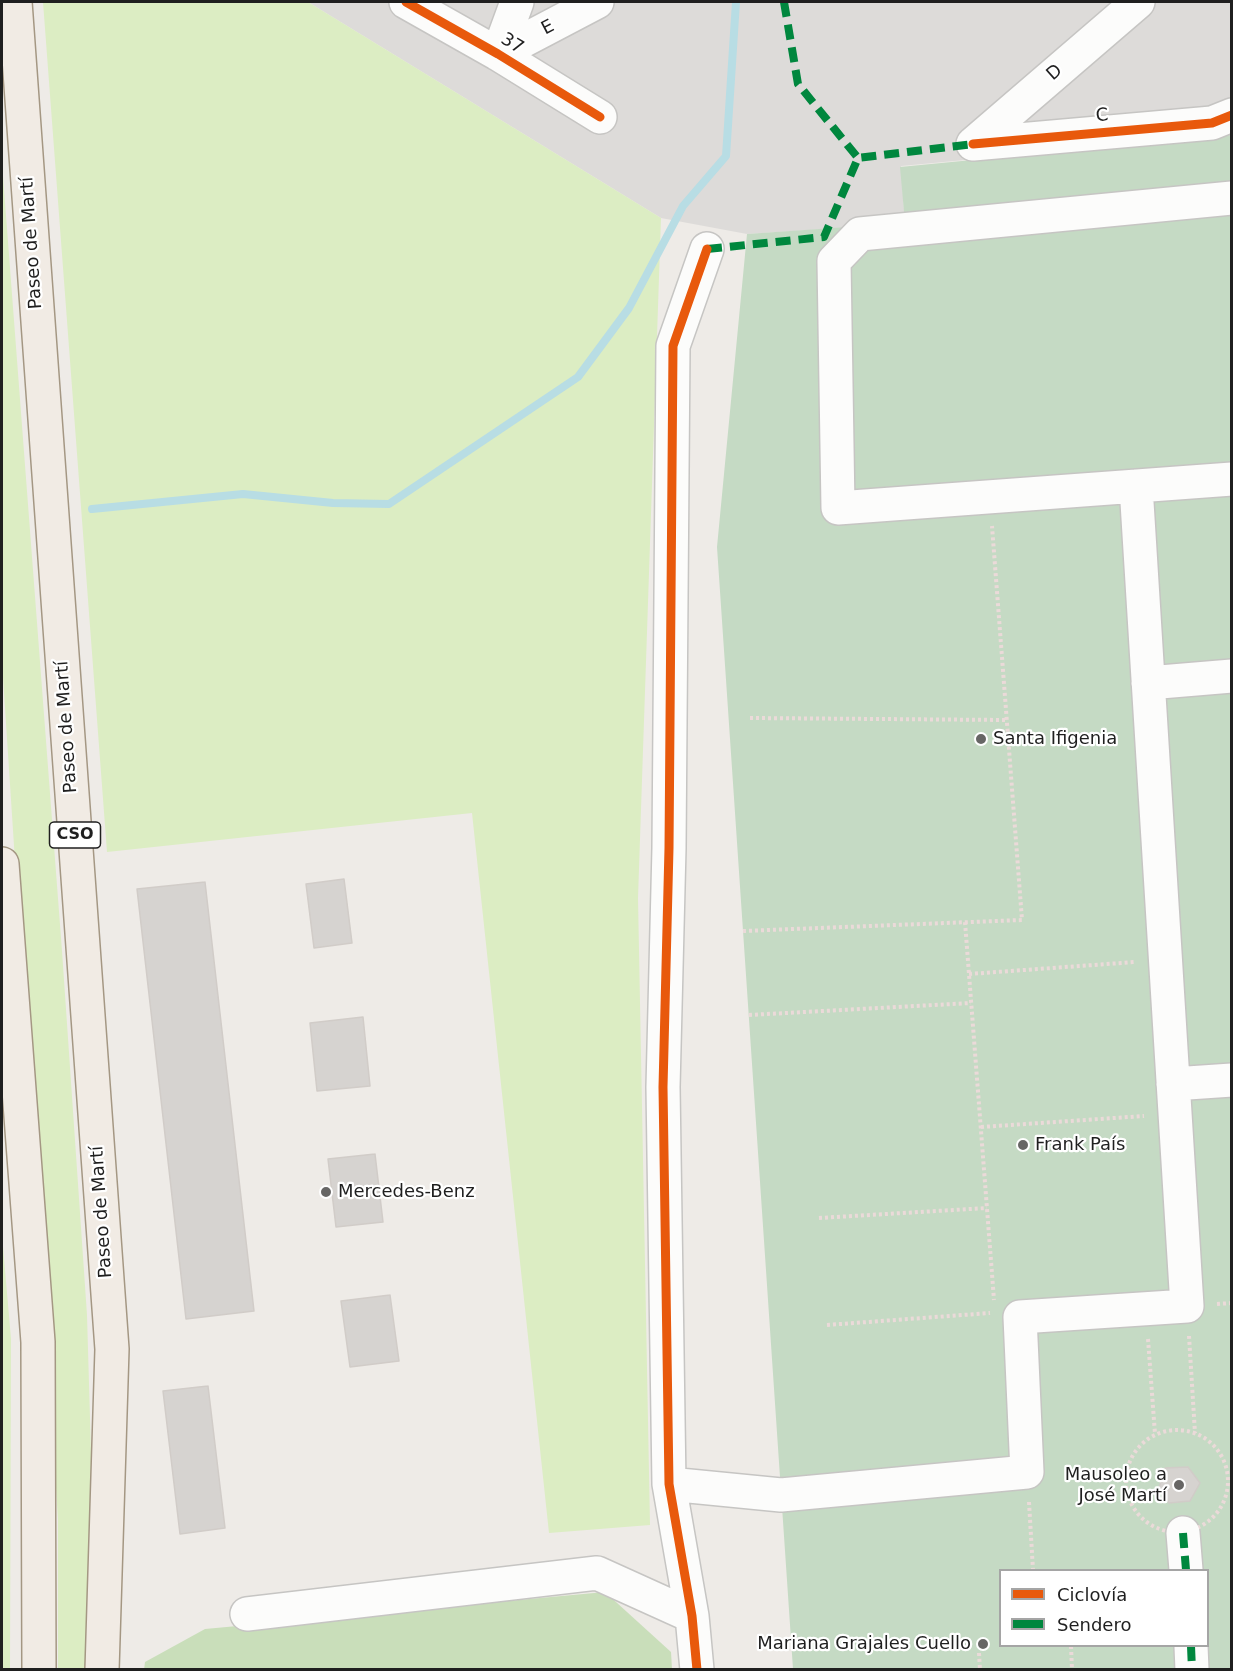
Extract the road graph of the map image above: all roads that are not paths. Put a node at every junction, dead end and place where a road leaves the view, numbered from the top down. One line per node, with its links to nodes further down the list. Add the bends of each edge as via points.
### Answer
1 (15, 2): 26 (main road, Paseo de Martí / CSO, via 112,1349)
2 (406, 2): 6 (street, 37)
3 (517, 2): 6 (street)
4 (597, 2): 6 (street, E)
5 (1138, 2): 9 (street, D)
6 (498, 54): 8 (street, 37)
7 (1232, 115): 9 (street, C, via 1212,123)
8 (600, 117)
9 (973, 144)
10 (1232, 198): 13 (street, via 860,234 834,261 838,508)
11 (707, 249): 19 (street, via 673,346 663,1087)
12 (1232, 479): 13 (street)
13 (1136, 486): 15 (street)
14 (1232, 676): 15 (street)
15 (1148, 683): 18 (street)
16 (2, 864): 25 (main road, via 38,1342)
17 (1232, 1080): 18 (street)
18 (1174, 1099): 19 (street, via 1186,1306 1020,1317 1027,1472 781,1495)
19 (669, 1484): 23 (street)
20 (1183, 1533): 21 (street)
21 (1186, 1569)
22 (247, 1614): 23 (street, via 597,1573)
23 (692, 1616): 27 (street)
24 (1191, 1647): 28 (street)
25 (39, 1670)
26 (102, 1670)
27 (697, 1670)
28 (1192, 1670)

